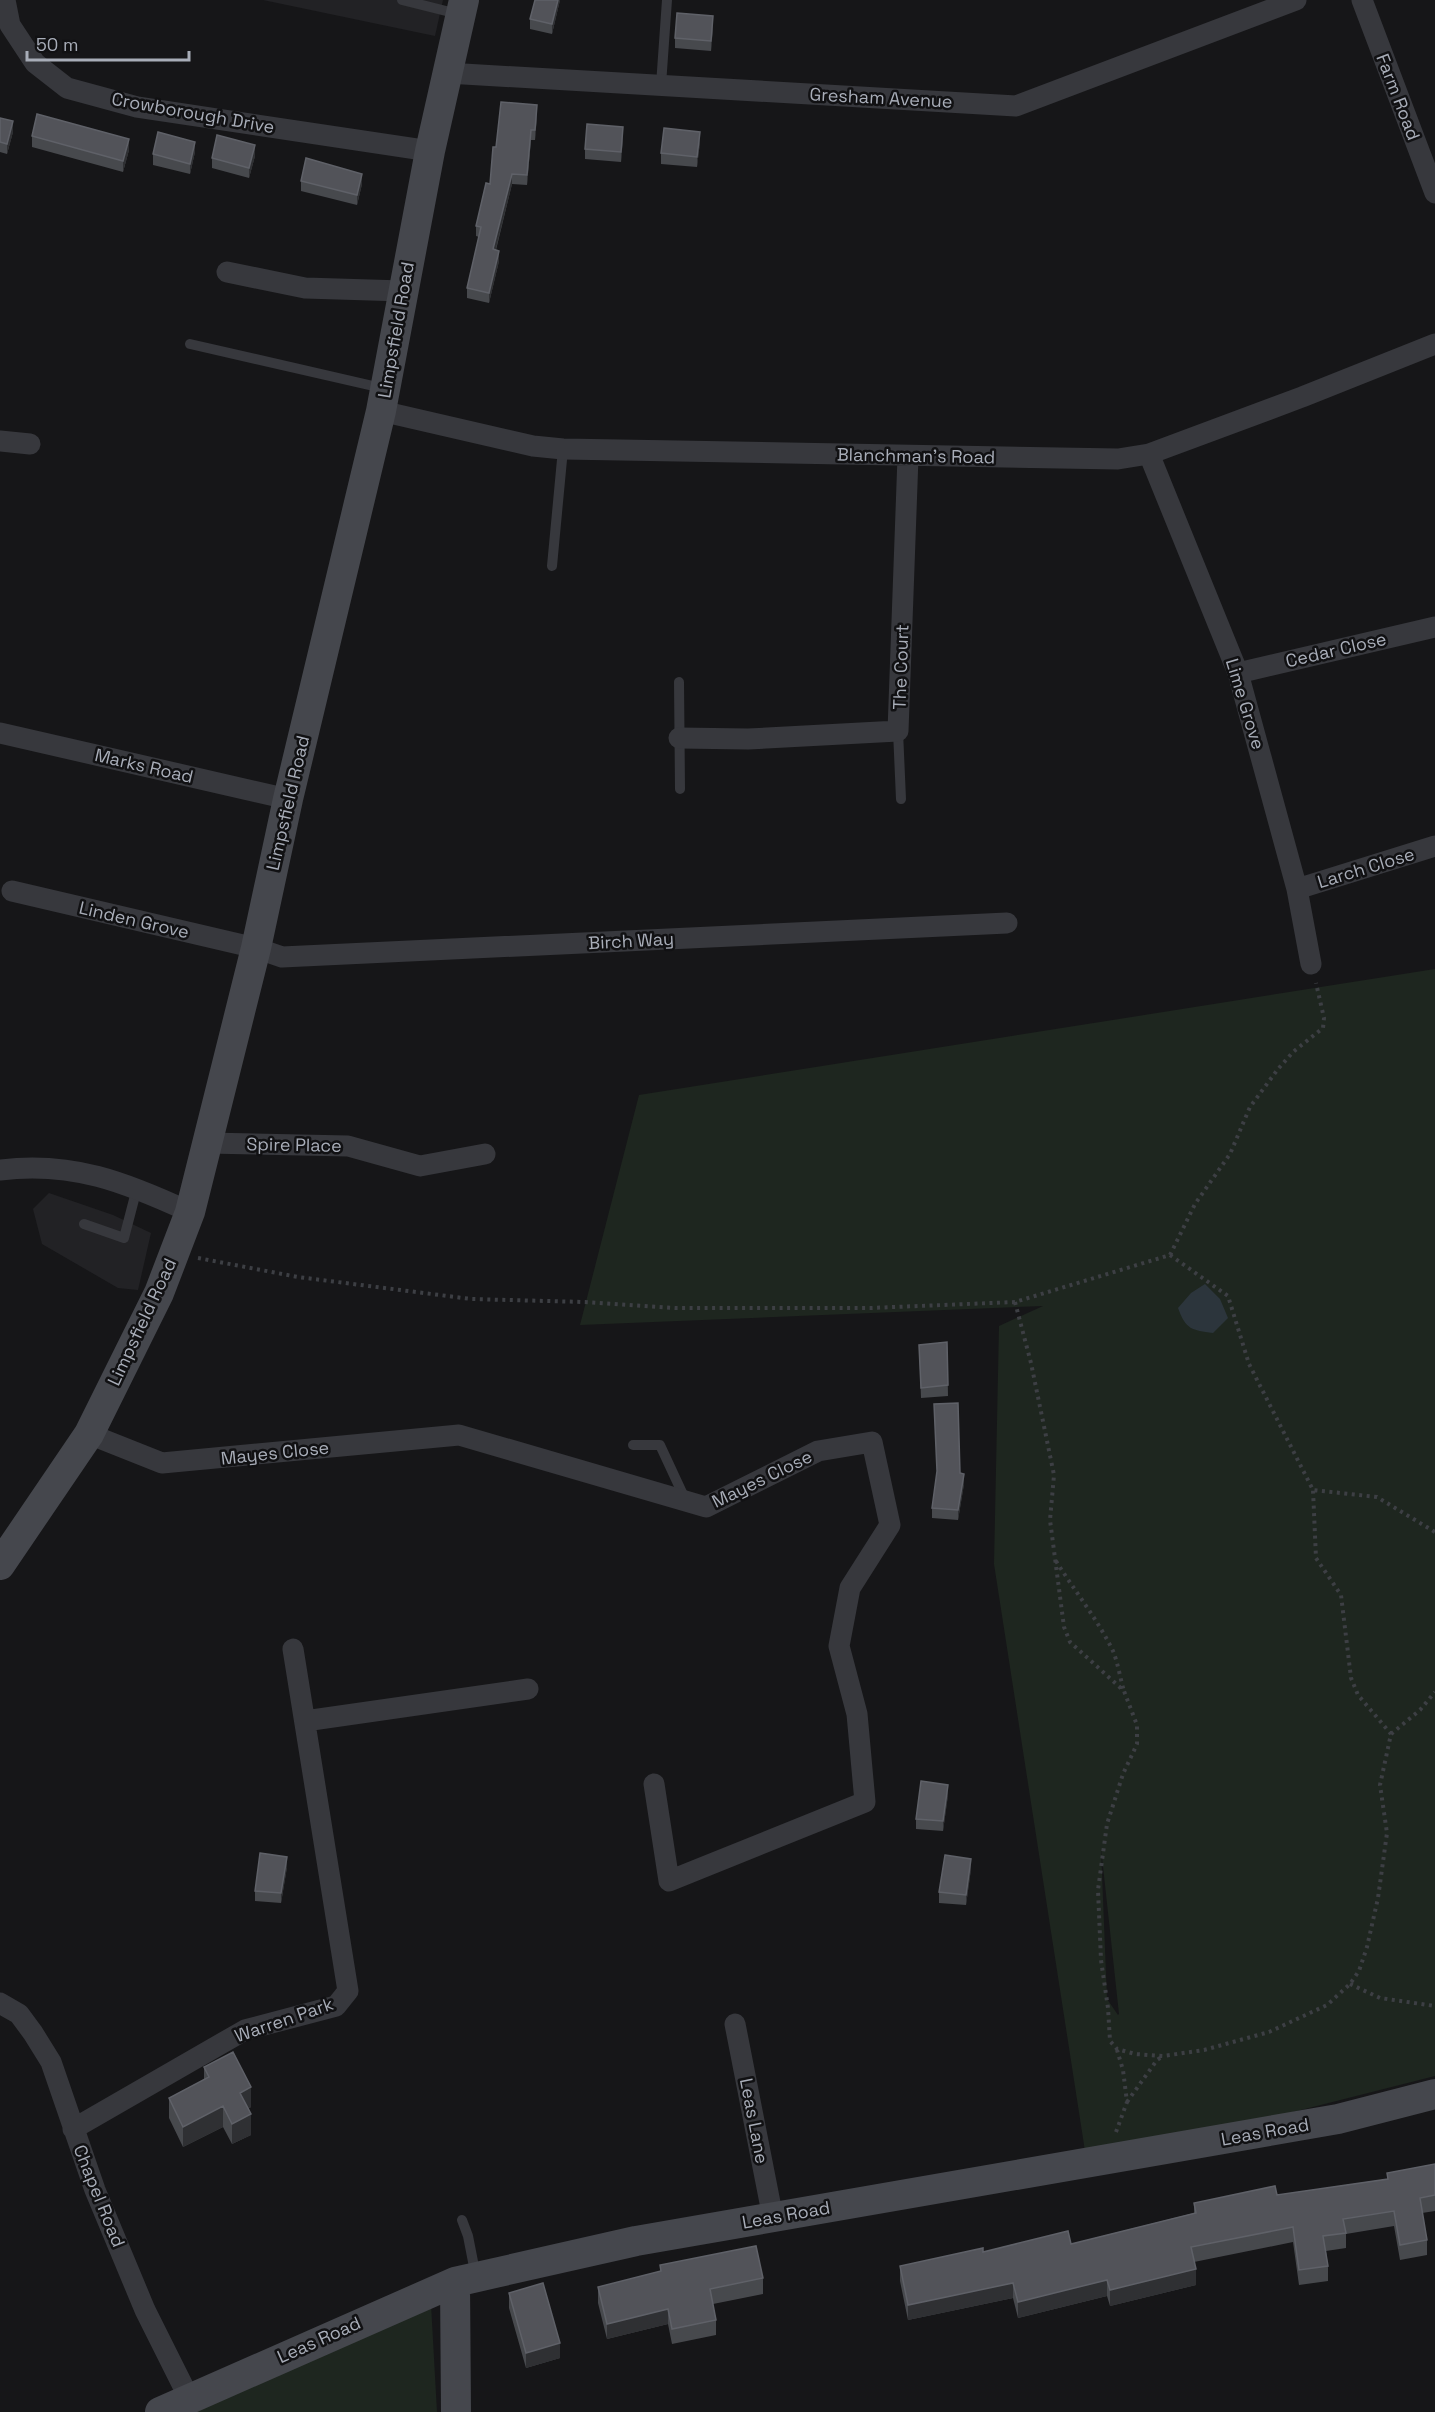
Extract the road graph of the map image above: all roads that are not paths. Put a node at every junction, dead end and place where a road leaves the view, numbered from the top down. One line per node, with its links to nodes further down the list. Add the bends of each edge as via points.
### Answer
1 (5, 0): 7 (street, Crowborough Drive)
2 (402, 0): 6 (lane)
3 (667, 0): 9 (lane)
4 (1296, 0): 9 (street, Gresham Avenue, via 1016,106)
5 (1362, 0): 11 (street, Farm Road)
6 (463, 7): 8 (main road, Limpsfield Road)
7 (5, 30): 10 (street, Crowborough Drive, via 35,63 67,88 137,107)
8 (447, 73): 9 (street, Gresham Avenue); 10 (main road, Limpsfield Road)
9 (661, 85)
10 (430, 151): 13 (main road, Limpsfield Road)
11 (1435, 193)
12 (227, 272): 13 (street, via 304,288)
13 (403, 291): 16 (main road, Limpsfield Road)
14 (190, 344): 16 (lane)
15 (1435, 344): 20 (street, Blanchman's Road)
16 (383, 400): 19 (street, Blanchman's Road, via 533,446); 30 (main road, Limpsfield Road)
17 (0, 441): 18 (street)
18 (30, 444)
19 (563, 449): 21 (street, Blanchman's Road); 22 (lane)
20 (1149, 454): 21 (street, Blanchman's Road, via 1118,459); 24 (street, Lime Grove)
21 (909, 457): 26 (street, The Court)
22 (552, 566)
23 (1435, 627): 24 (street, Cedar Close)
24 (1238, 673): 33 (street, Lime Grove)
25 (679, 682): 28 (lane)
26 (898, 731): 28 (street, The Court, via 748,739); 31 (lane)
27 (0, 733): 30 (street, Marks Road)
28 (679, 738): 29 (lane)
29 (680, 789)
30 (288, 799): 36 (main road, Limpsfield Road)
31 (902, 799)
32 (1435, 846): 33 (street, Larch Close)
33 (1297, 889): 37 (street, Lime Grove)
34 (12, 891): 36 (street, Linden Grove)
35 (1007, 923): 36 (street, Birch Way, via 282,957)
36 (256, 948): 38 (main road, Limpsfield Road)
37 (1311, 964)
38 (207, 1143): 39 (street, Spire Place, via 348,1146 420,1166); 42 (main road, Limpsfield Road)
39 (485, 1154)
40 (0, 1170): 41 (street, via 31,1166 78,1171)
41 (138, 1188): 42 (street); 43 (lane, via 124,1238)
42 (190, 1212): 44 (main road, Limpsfield Road, via 159,1293)
43 (84, 1224)
44 (89, 1434): 46 (street, Mayes Close, via 162,1464 459,1435); 47 (main road, Limpsfield Road)
45 (633, 1445): 46 (lane, via 660,1445)
46 (687, 1502): 51 (street, Mayes Close, via 706,1507 818,1451 872,1442 890,1525 850,1588 839,1646 857,1714 866,1802 669,1881)
47 (0, 1565)
48 (293, 1649): 50 (street, Warren Park)
49 (528, 1689): 50 (street)
50 (305, 1721): 55 (street, Warren Park, via 348,1991 336,2006 245,2030)
51 (654, 1784)
52 (0, 2003): 55 (street, Chapel Road, via 18,2014 51,2062)
53 (735, 2024): 56 (street, Leas Lane)
54 (1435, 2094): 56 (main road, Leas Road, via 1338,2119)
55 (73, 2129): 59 (street, Chapel Road, via 145,2310)
56 (773, 2218): 58 (main road, Leas Road, via 636,2241)
57 (462, 2220): 58 (lane, via 468,2236)
58 (465, 2279): 59 (main road, Leas Road); 61 (main road, via 457,2331)
59 (189, 2398): 60 (main road, Leas Road)
60 (160, 2412)
61 (456, 2412)

